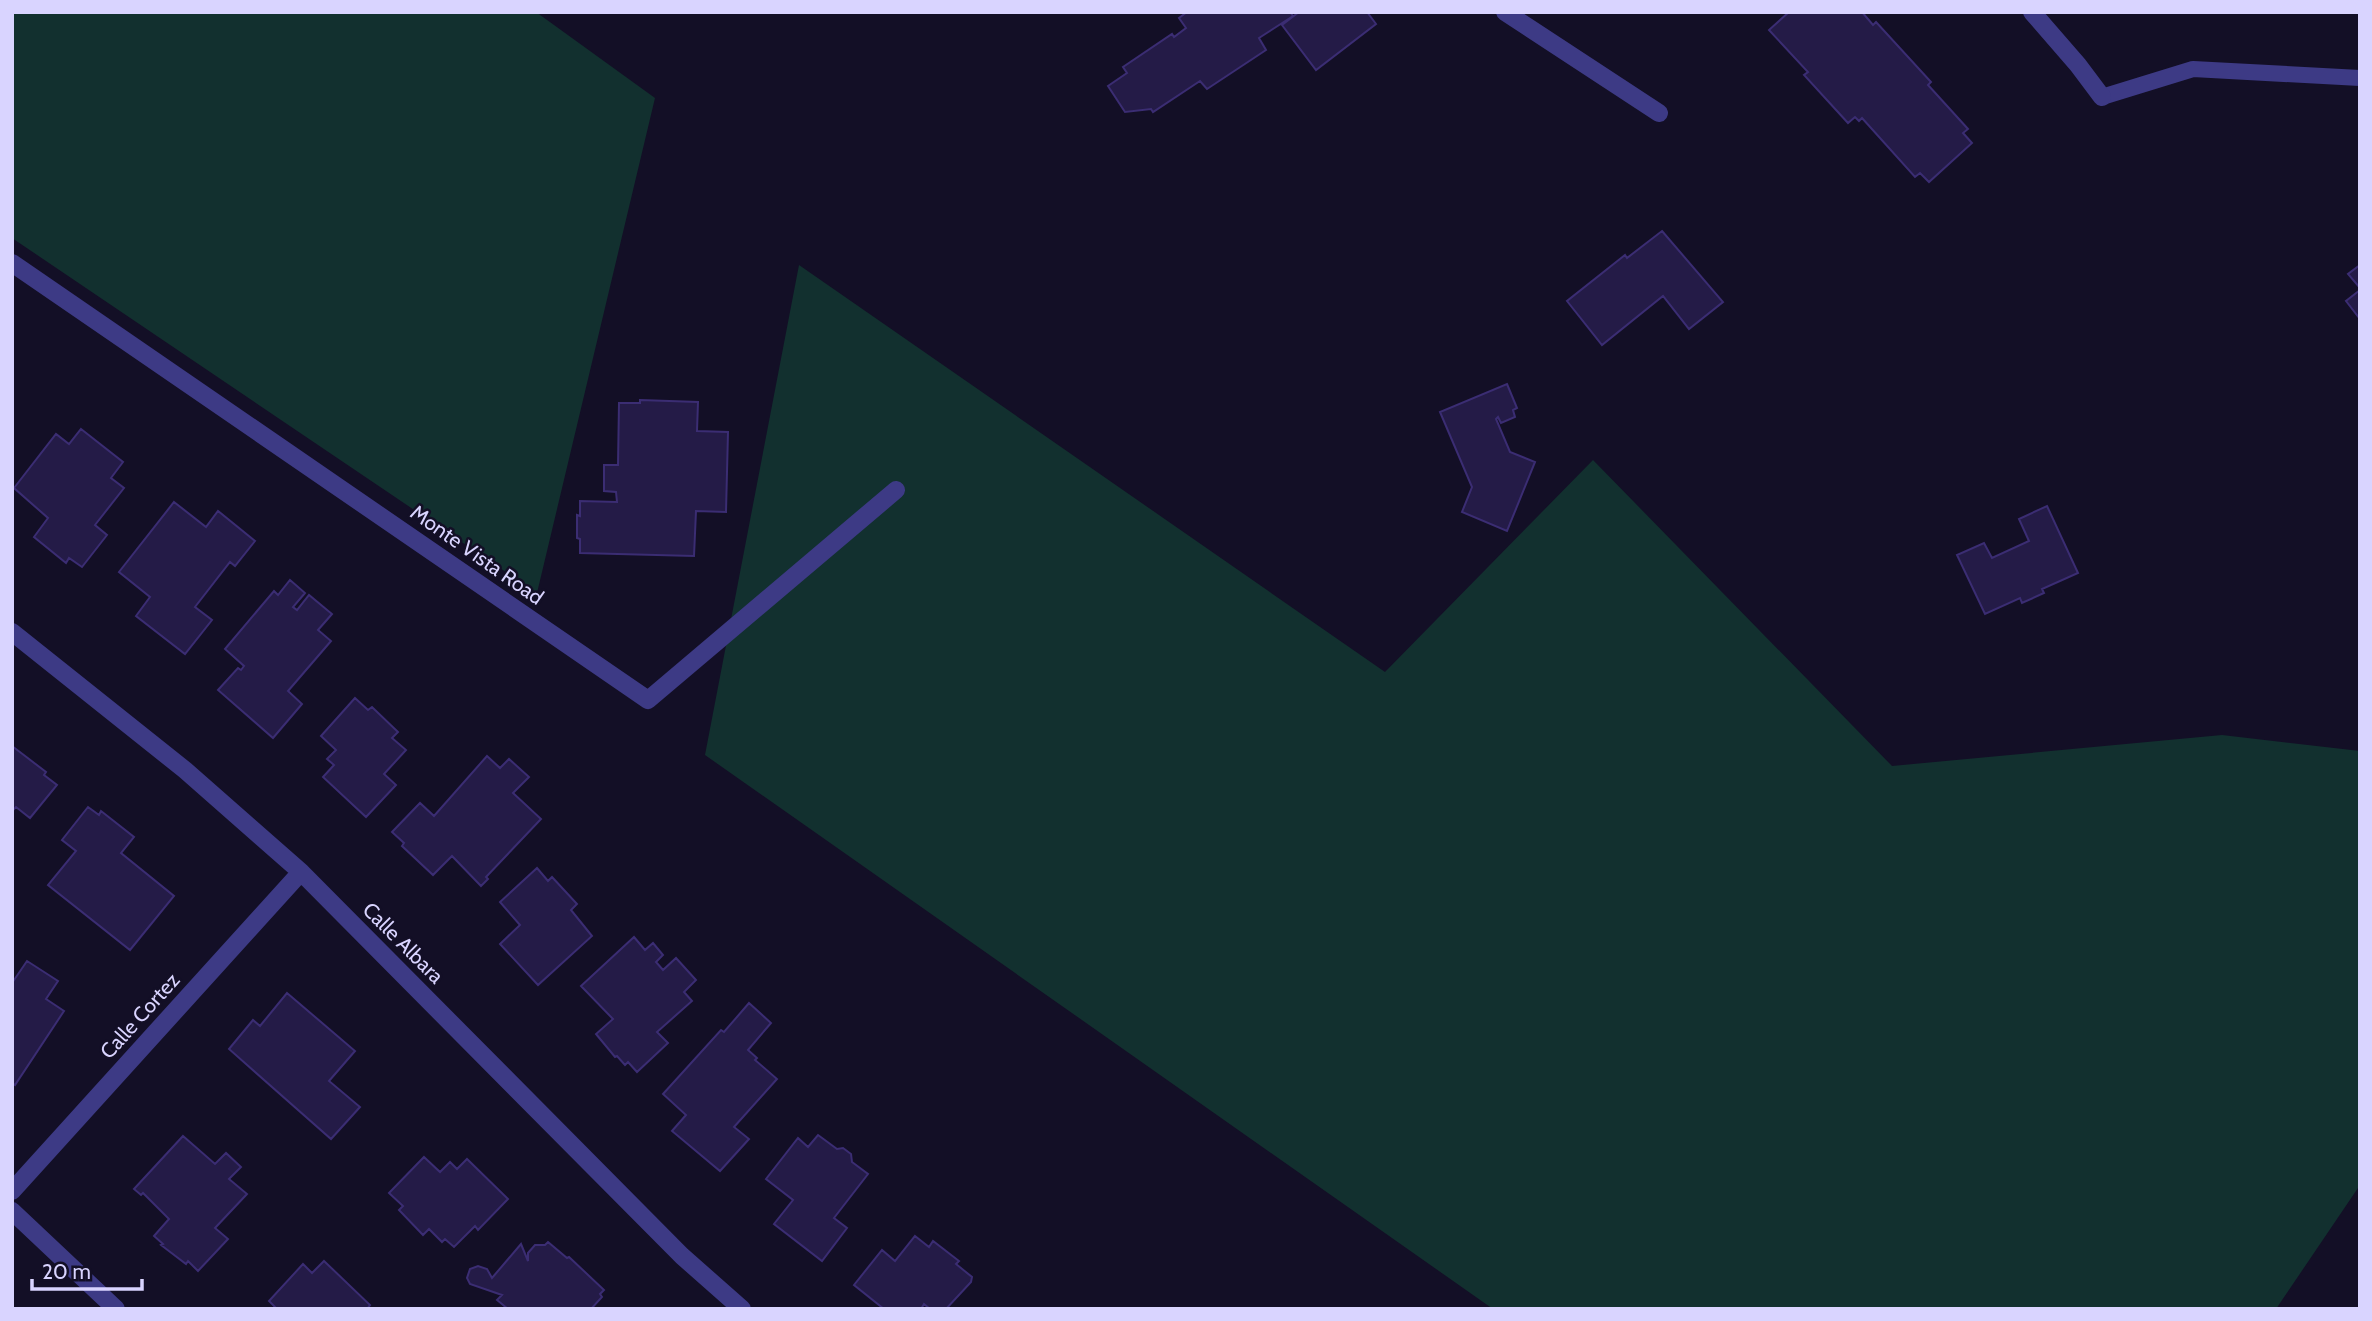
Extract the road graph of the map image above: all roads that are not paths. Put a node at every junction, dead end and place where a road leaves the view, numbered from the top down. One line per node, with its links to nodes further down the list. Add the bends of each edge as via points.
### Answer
1 (1505, 12): 5 (street)
2 (2032, 12): 4 (street)
3 (2360, 78): 4 (lane, via 2193,69)
4 (2102, 97)
5 (1659, 113)
6 (12, 263): 7 (street, Monte Vista Road, via 648,700)
7 (896, 490)
8 (12, 632): 9 (street, Calle Albara, via 186,770)
9 (301, 872): 10 (street, Calle Cortez); 13 (street, Calle Albara, via 682,1256)
10 (12, 1191)
11 (12, 1211): 12 (street)
12 (116, 1309)
13 (742, 1309)

